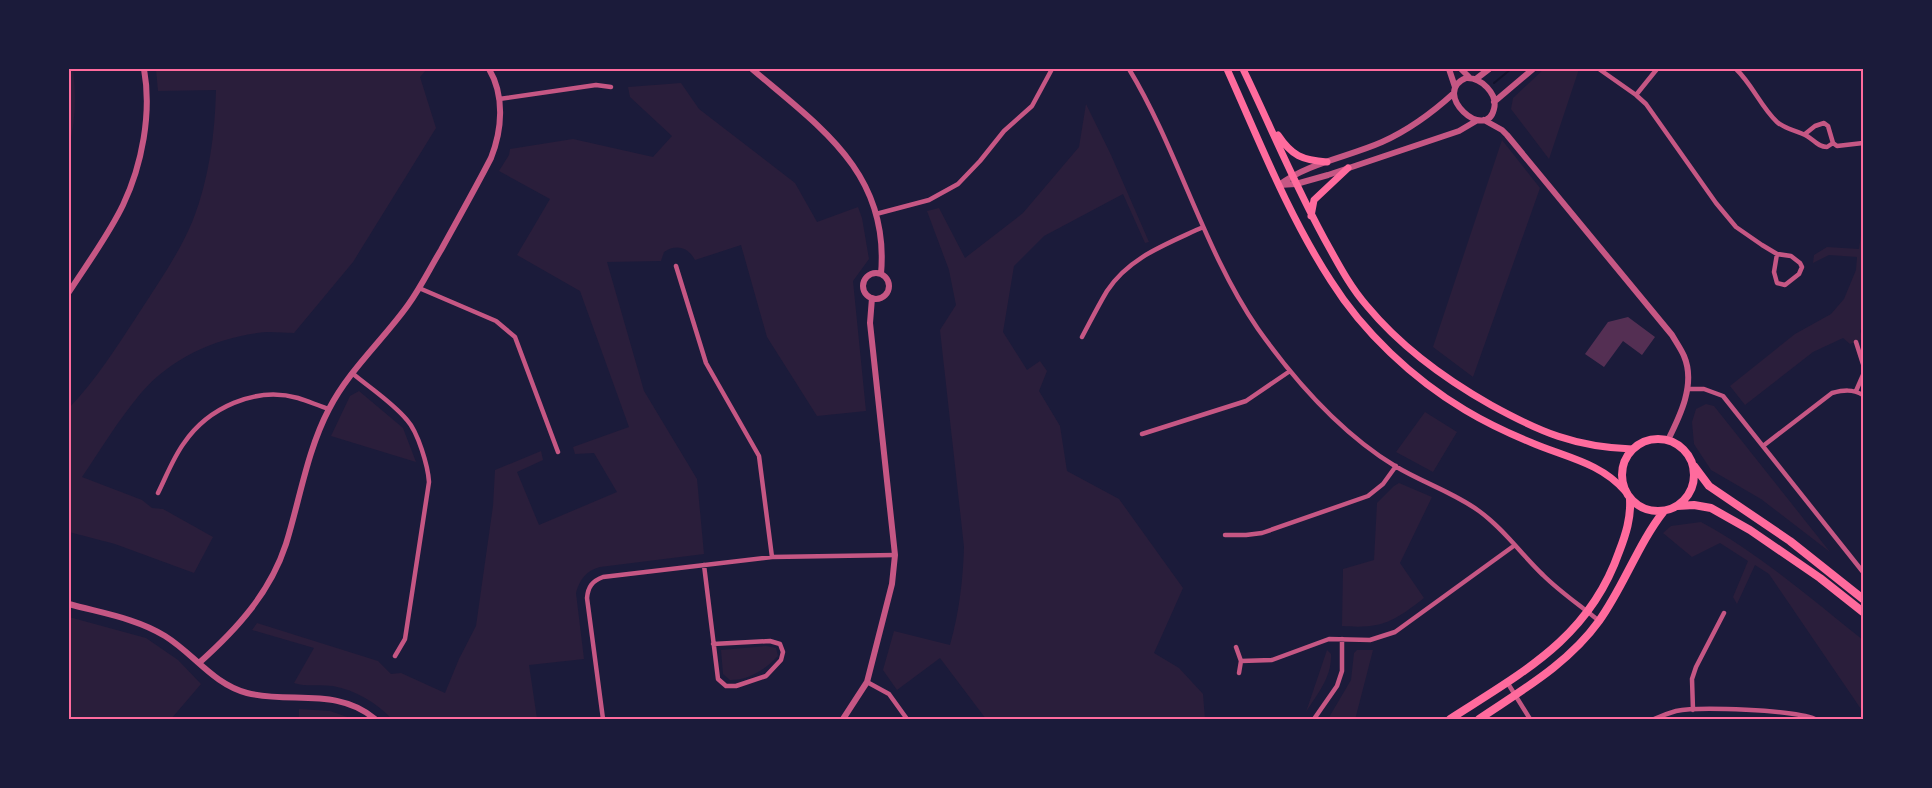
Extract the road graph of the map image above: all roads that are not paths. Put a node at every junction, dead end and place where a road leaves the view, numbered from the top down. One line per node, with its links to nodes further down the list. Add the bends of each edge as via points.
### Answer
1 (144, 69): 39 (street, via 146,112 132,183 113,224)
2 (489, 69): 19 (street)
3 (752, 69): 32 (street, via 831,137 859,174)
4 (1052, 69): 32 (street, via 1032,106 1004,131 958,184 929,200)
5 (1129, 69): 34 (street)
6 (1227, 69): 31 (main road)
7 (1243, 69): 22 (main road)
8 (1449, 69): 17 (street)
9 (1461, 69): 15 (street)
10 (1489, 69): 15 (street)
11 (1533, 69): 20 (street)
12 (1599, 69): 18 (street)
13 (1657, 69): 18 (street)
14 (1736, 69): 24 (street, via 1777,122)
15 (1473, 78): 17 (street, via 1459,81); 20 (street, via 1487,88)
16 (611, 87): 19 (street, via 596,85)
17 (1455, 90): 23 (street, via 1463,112); 27 (street, via 1413,126)
18 (1636, 94): 35 (street, via 1726,217)
19 (500, 99): 38 (street, via 497,144)
20 (1494, 102): 21 (street, via 1492,115)
21 (1484, 120): 23 (street); 47 (street, via 1507,135 1672,335 1685,357)
22 (1268, 121): 27 (main road, via 1294,154); 29 (main road)
23 (1476, 121): 28 (street, via 1459,131)
24 (1805, 134): 25 (street, via 1823,147); 25 (street, via 1824,123)
25 (1833, 142): 26 (street, via 1838,146)
26 (1863, 143)
27 (1327, 162): 29 (street)
28 (1348, 168): 30 (street); 33 (main road, via 1318,196)
29 (1292, 175): 30 (main road); 31 (street)
30 (1296, 184): 31 (street); 33 (main road)
31 (1279, 185): 59 (main road, via 1331,282 1356,316 1391,352 1464,409 1528,442 1603,470)
32 (876, 214): 37 (street, via 882,244)
33 (1311, 216): 54 (main road, via 1367,306 1430,367 1471,394 1557,436 1590,446)
34 (1203, 227): 41 (street, via 1145,255 1123,271 1107,291); 44 (street, via 1242,304)
35 (1777, 254): 35 (street, via 1797,259 1802,267 1785,285 1774,278)
36 (676, 266): 65 (street, via 706,363 759,456)
37 (881, 274): 40 (street, via 889,284 887,293 880,299); 40 (street, via 871,274 864,282 864,292)
38 (419, 288): 45 (street); 55 (street, via 496,321 515,337)
39 (69, 292)
40 (872, 298): 64 (street, via 870,323)
41 (1082, 337)
42 (1856, 342): 43 (street)
43 (1863, 364)
44 (1290, 371): 51 (street, via 1246,401); 57 (street, via 1350,432)
45 (352, 373): 50 (street); 77 (street, via 408,420 429,474 405,639)
46 (1863, 375): 48 (street)
47 (1687, 390): 52 (street); 53 (street, via 1704,389 1723,396)
48 (1856, 391): 49 (street); 53 (street, via 1832,393)
49 (1863, 395)
50 (329, 410): 58 (street, via 277,395 231,403 209,416 182,445); 79 (street, via 309,462 286,545 267,587 244,619)
51 (1142, 434)
52 (1668, 440): 54 (main road, via 1649,440); 56 (main road, via 1683,449)
53 (1763, 446): 67 (street)
54 (1632, 449): 59 (main road, via 1622,469)
55 (558, 452)
56 (1692, 462): 60 (main road, via 1692,487); 68 (main road, via 1709,486)
57 (1396, 466): 62 (street, via 1375,492 1359,500 1262,533); 63 (street, via 1469,503)
58 (158, 493)
59 (1628, 495): 61 (main road, via 1646,509); 70 (main road, via 1629,525 1613,571)
60 (1677, 506): 61 (main road); 71 (main road, via 1711,508 1750,530)
61 (1664, 511): 73 (main road)
62 (1225, 535)
63 (1515, 545): 70 (street, via 1544,576); 74 (street, via 1395,632 1370,640)
64 (895, 555): 65 (street); 81 (street, via 892,584)
65 (772, 557): 66 (street)
66 (704, 566): 75 (street); 86 (street, via 603,577 591,585 587,598)
67 (1863, 572)
68 (1863, 599)
69 (69, 604): 79 (street, via 140,623 179,645)
70 (1588, 612): 73 (street); 82 (main road, via 1554,648)
71 (1863, 612)
72 (1724, 613): 84 (street, via 1692,679)
73 (1599, 621): 83 (main road, via 1571,654)
74 (1342, 639): 78 (street, via 1323,641 1272,660); 89 (street, via 1342,671)
75 (713, 644): 75 (street, via 770,641 780,644 783,652 766,676 726,686 718,679)
76 (1236, 647): 78 (street)
77 (395, 656)
78 (1241, 661): 80 (street)
79 (199, 663): 85 (street, via 219,681 246,693 338,700)
80 (1239, 673)
81 (867, 682): 87 (street); 88 (street, via 889,694)
82 (1507, 682): 83 (street); 90 (main road)
83 (1515, 694): 91 (main road); 92 (street)
84 (1693, 710): 93 (street); 94 (street, via 1789,712)
85 (375, 719)
86 (603, 719)
87 (843, 719)
88 (908, 719)
89 (1314, 719)
90 (1450, 719)
91 (1479, 719)
92 (1530, 719)
93 (1654, 719)
94 (1815, 719)

